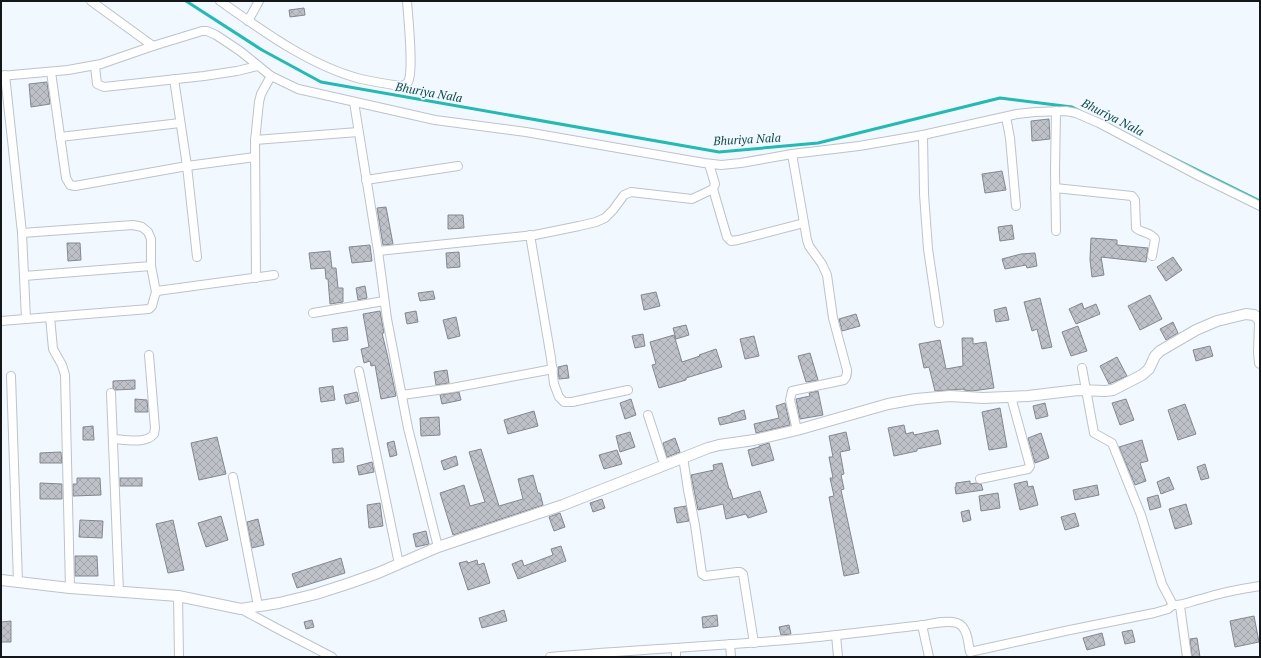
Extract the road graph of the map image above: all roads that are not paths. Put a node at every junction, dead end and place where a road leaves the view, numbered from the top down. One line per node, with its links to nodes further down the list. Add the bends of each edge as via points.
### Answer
1 (92, 1): 6 (street)
2 (220, 1): 5 (street)
3 (259, 1): 5 (street)
4 (407, 1): 5 (street, via 411,67 408,82 400,86 360,79 318,63)
5 (248, 21)
6 (153, 46): 7 (street); 8 (street, via 207,31 240,51)
7 (95, 66): 9 (street); 12 (street, via 96,81 104,87)
8 (258, 66): 11 (street); 12 (street)
9 (51, 72): 10 (street); 19 (street)
10 (3, 75): 33 (street)
11 (271, 76): 13 (street, via 298,89); 20 (street, via 258,102)
12 (174, 79): 16 (street)
13 (354, 102): 17 (street); 23 (street, via 435,120 526,132)
14 (1056, 111): 15 (street); 27 (street); 30 (street, via 1076,113)
15 (1006, 117): 18 (street); 29 (street)
16 (180, 123): 19 (street); 24 (street)
17 (358, 132): 20 (street); 26 (street)
18 (923, 135): 21 (street); 48 (street, via 928,249)
19 (60, 137): 24 (street, via 66,178 70,185)
20 (255, 140): 22 (street)
21 (792, 154): 23 (street, via 741,163); 31 (street)
22 (255, 157): 24 (street); 41 (street)
23 (709, 164): 28 (street, via 715,184)
24 (187, 166): 37 (street)
25 (458, 166): 26 (street)
26 (366, 180): 35 (street)
27 (1055, 188): 32 (street); 36 (street, via 1132,196 1135,200 1136,228 1153,235 1155,239)
28 (713, 189): 31 (street, via 727,237 731,241); 34 (street, via 692,199 628,192 605,218 596,222)
29 (1016, 206)
30 (1260, 206)
31 (804, 223): 62 (street, via 809,246 827,275 832,318 847,375 844,380 792,391 790,400)
32 (1056, 231)
33 (22, 233): 38 (street, via 133,225 142,227 151,239); 40 (street)
34 (530, 235): 35 (street); 53 (street)
35 (378, 251): 43 (street)
36 (1152, 256)
37 (197, 257)
38 (151, 266): 40 (street); 42 (street)
39 (274, 275): 41 (street)
40 (24, 276): 46 (street)
41 (256, 278): 42 (street)
42 (156, 292): 45 (street, via 149,309)
43 (384, 301): 44 (street); 59 (street)
44 (312, 313)
45 (50, 317): 46 (street); 73 (street, via 53,349 65,375)
46 (26, 319): 47 (street)
47 (1, 321)
48 (939, 323)
49 (1260, 323): 51 (street); 57 (street, via 1257,317 1250,314 1217,321 1163,348 1155,356 1149,369 1138,378 1113,390)
50 (149, 355): 63 (street, via 154,434 144,440)
51 (1260, 363)
52 (1082, 368): 57 (street)
53 (553, 369): 56 (street, via 554,384 564,402); 59 (street)
54 (359, 371): 69 (street)
55 (11, 376): 71 (street)
56 (628, 390)
57 (1086, 390): 60 (street); 77 (street, via 1094,432 1112,443 1141,515 1162,584)
58 (111, 393): 63 (street)
59 (402, 395): 68 (street)
60 (1011, 397): 62 (street, via 950,396 916,399 888,404); 67 (street, via 1030,466 1028,469)
61 (648, 415): 65 (street)
62 (797, 430): 64 (street, via 719,445)
63 (114, 439): 74 (street)
64 (683, 457): 65 (street); 81 (street, via 702,574 743,574)
65 (664, 464): 68 (street, via 563,505)
66 (233, 477): 76 (street)
67 (980, 479)
68 (438, 547): 69 (street)
69 (399, 564): 76 (street, via 316,594)
70 (1, 580): 71 (street)
71 (18, 582): 73 (street)
72 (1260, 586): 77 (street)
73 (70, 588): 74 (street)
74 (119, 592): 75 (street)
75 (178, 596): 78 (street); 86 (street)
76 (258, 606): 78 (street)
77 (1177, 606): 85 (street); 93 (street)
78 (241, 609): 87 (street)
79 (922, 625): 80 (street); 85 (street, via 946,622 959,624 966,631); 92 (street)
80 (836, 635): 81 (street); 91 (street)
81 (754, 642): 82 (street)
82 (730, 644): 83 (street); 90 (street)
83 (676, 648): 84 (street); 89 (street)
84 (603, 655): 88 (street)
85 (971, 655)
86 (179, 657)
87 (332, 657)
88 (550, 657)
89 (676, 657)
90 (731, 657)
91 (838, 657)
92 (929, 657)
93 (1187, 657)

